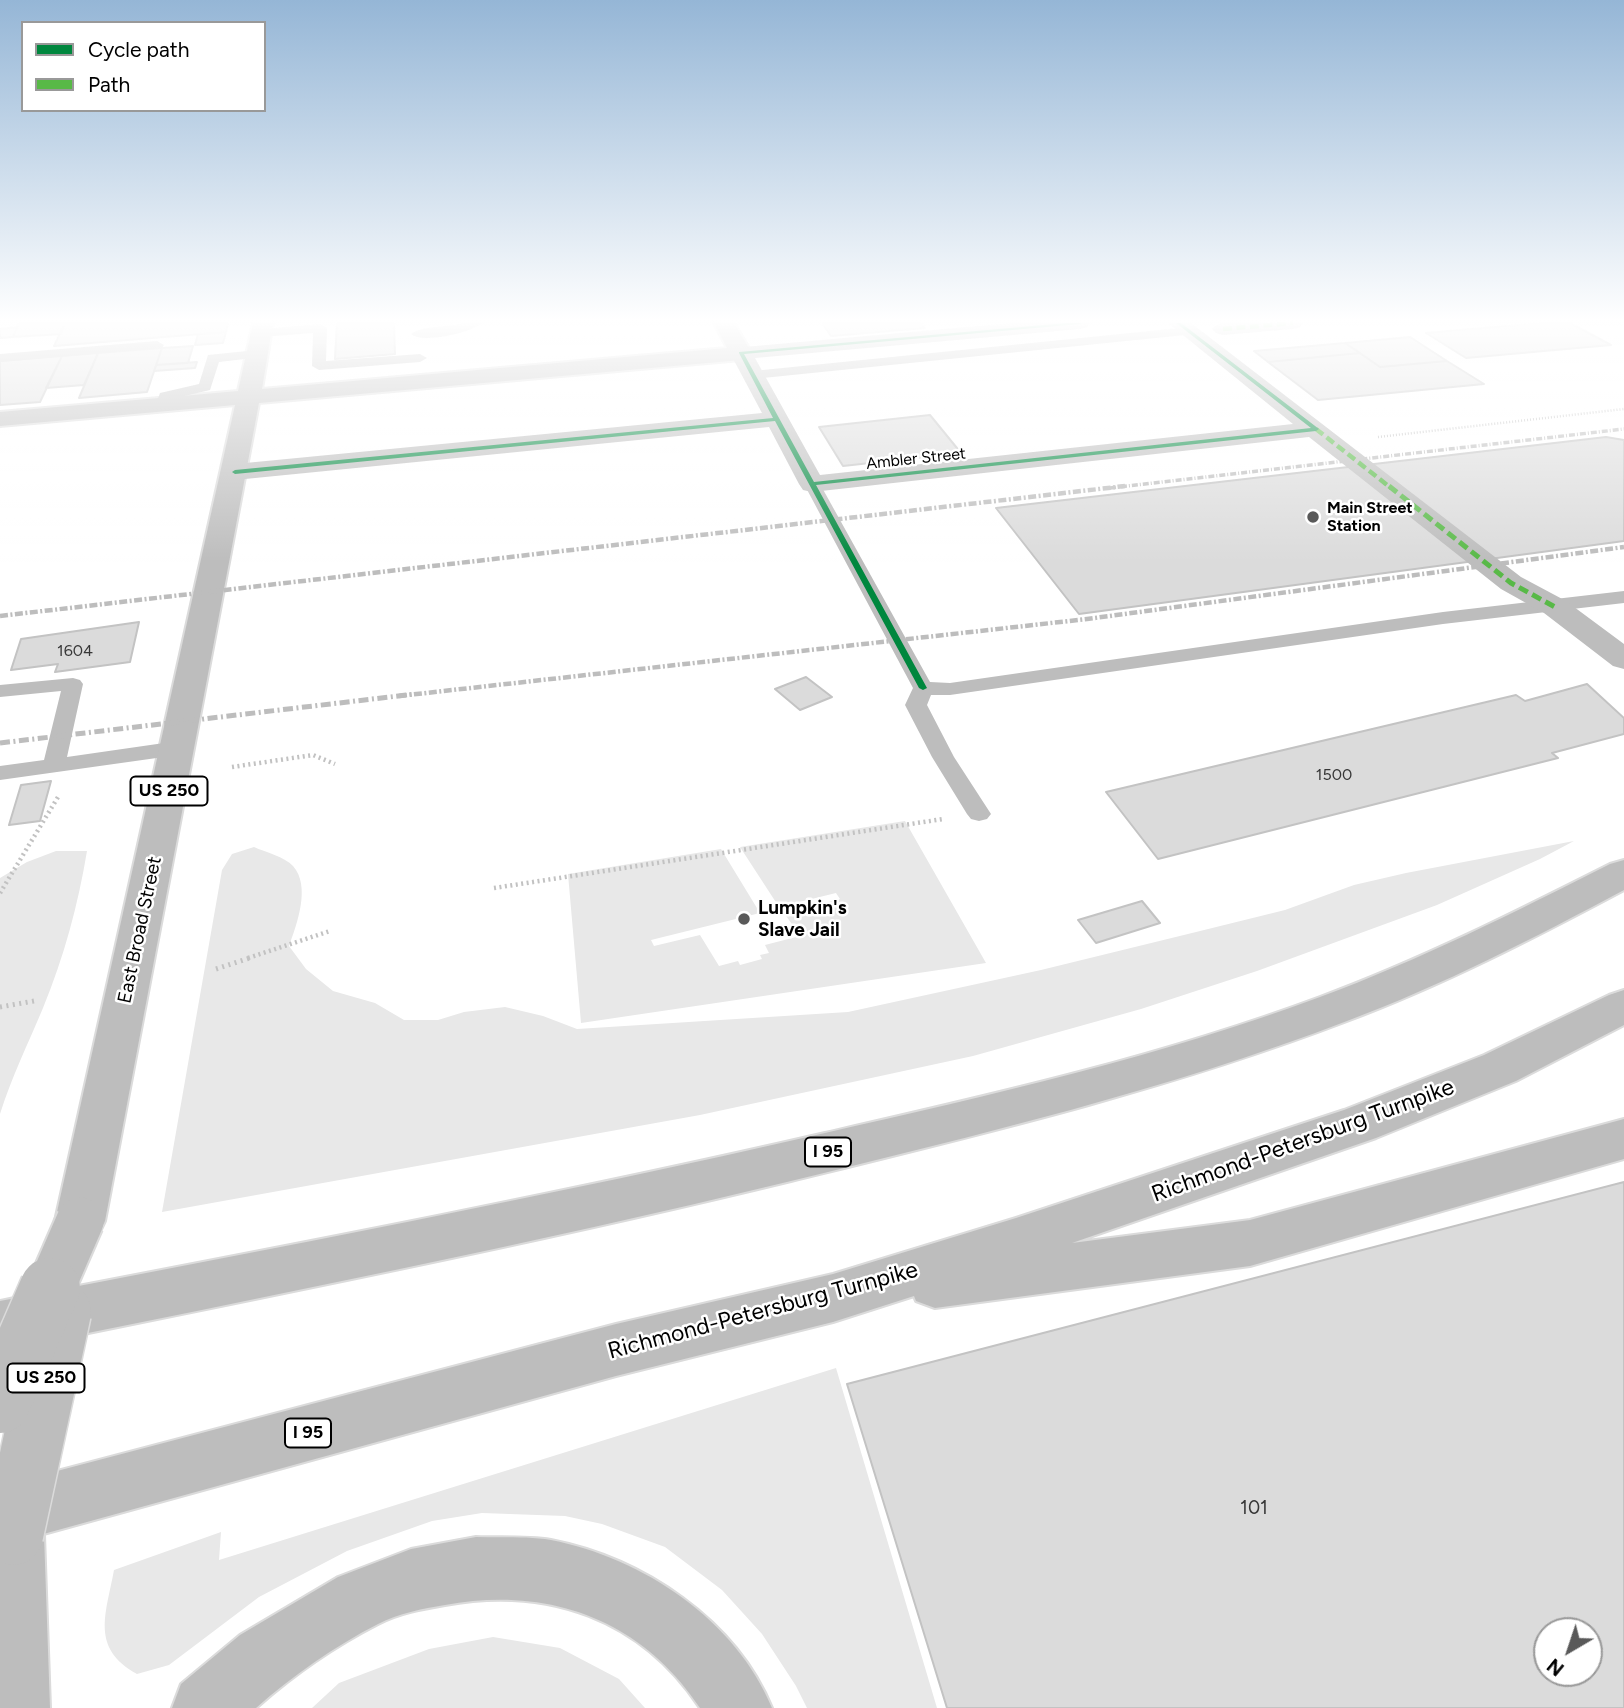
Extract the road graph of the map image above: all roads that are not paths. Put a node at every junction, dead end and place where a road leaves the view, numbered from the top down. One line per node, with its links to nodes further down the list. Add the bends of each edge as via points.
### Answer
1 (177, 403): 5 (main road)
2 (248, 403): 9 (main road, East Broad Street / US 250)
3 (768, 403): 7 (main road)
4 (1281, 403): 8 (main road)
5 (163, 404): 6 (main road)
6 (0, 419)
7 (777, 419): 9 (main road); 10 (main road)
8 (1323, 436): 10 (main road, Ambler Street); 12 (main road, via 1511,583)
9 (235, 472): 16 (main road, East Broad Street / US 250)
10 (812, 484): 14 (lane)
11 (1624, 597): 12 (lane)
12 (1555, 607): 13 (main road); 14 (lane, via 1443,618 950,689)
13 (1624, 659)
14 (923, 688): 19 (lane, via 916,705)
15 (0, 691): 17 (lane, via 73,684)
16 (178, 748): 17 (lane); 23 (main road, East Broad Street / US 250)
17 (54, 765): 18 (lane)
18 (0, 773)
19 (979, 814)
20 (1624, 873): 25 (main road, I 95, via 1420,974 1235,1044 1121,1079 703,1182)
21 (1624, 1006): 24 (main road, Richmond-Petersburg Turnpike / I 95, via 1500,1068 1359,1124)
22 (1624, 1139): 24 (main road, via 1251,1243)
23 (84, 1203): 26 (main road, bridge); 27 (main road, East Broad Street / US 250, bridge)
24 (833, 1298): 27 (main road, Richmond-Petersburg Turnpike / I 95, via 616,1350)
25 (0, 1326)
26 (0, 1403)
27 (4, 1539): 28 (main road, East Broad Street / US 250)
28 (17, 1708)
29 (205, 1708): 30 (main road, via 263,1657 360,1599 411,1580 477,1568 550,1571 611,1590 659,1619 709,1664)
30 (739, 1708)

